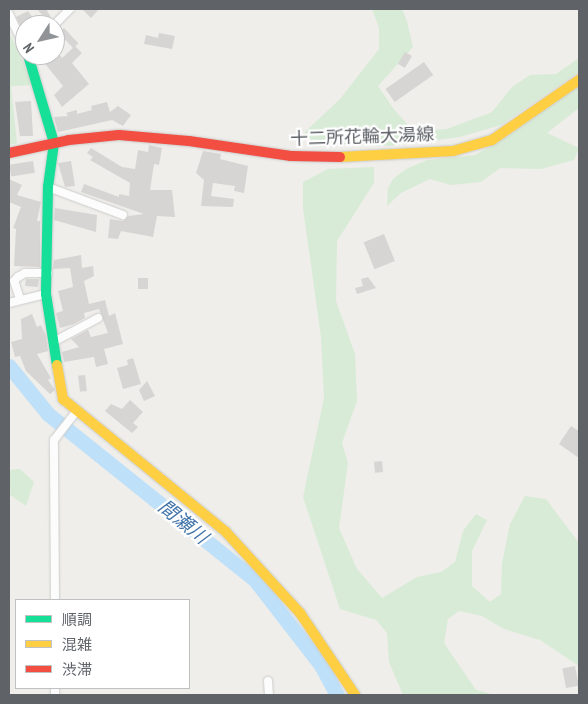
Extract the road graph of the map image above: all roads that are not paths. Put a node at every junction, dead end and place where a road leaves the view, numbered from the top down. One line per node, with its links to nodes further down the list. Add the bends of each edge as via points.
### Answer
1 (9, 14): 2 (street)
2 (15, 26)
3 (31, 65): 5 (street)
4 (579, 80): 5 (street, 十二所花輪大湯線, via 492,140 453,151 337,157 262,154 141,136 97,136)
5 (54, 143): 6 (street, 十二所花輪大湯線); 7 (street)
6 (9, 153)
7 (48, 187): 8 (street); 9 (street)
8 (123, 215)
9 (48, 273): 10 (street); 11 (street, via 25,273 18,277 14,281)
10 (46, 294): 11 (street); 14 (street)
11 (20, 299): 12 (street)
12 (9, 303)
13 (98, 318): 14 (street)
14 (55, 341): 15 (street, via 64,399)
15 (74, 415): 16 (street, via 54,440); 19 (street, via 226,532 300,613)
16 (55, 599)
17 (268, 681): 18 (street)
18 (269, 695)
19 (356, 695)

